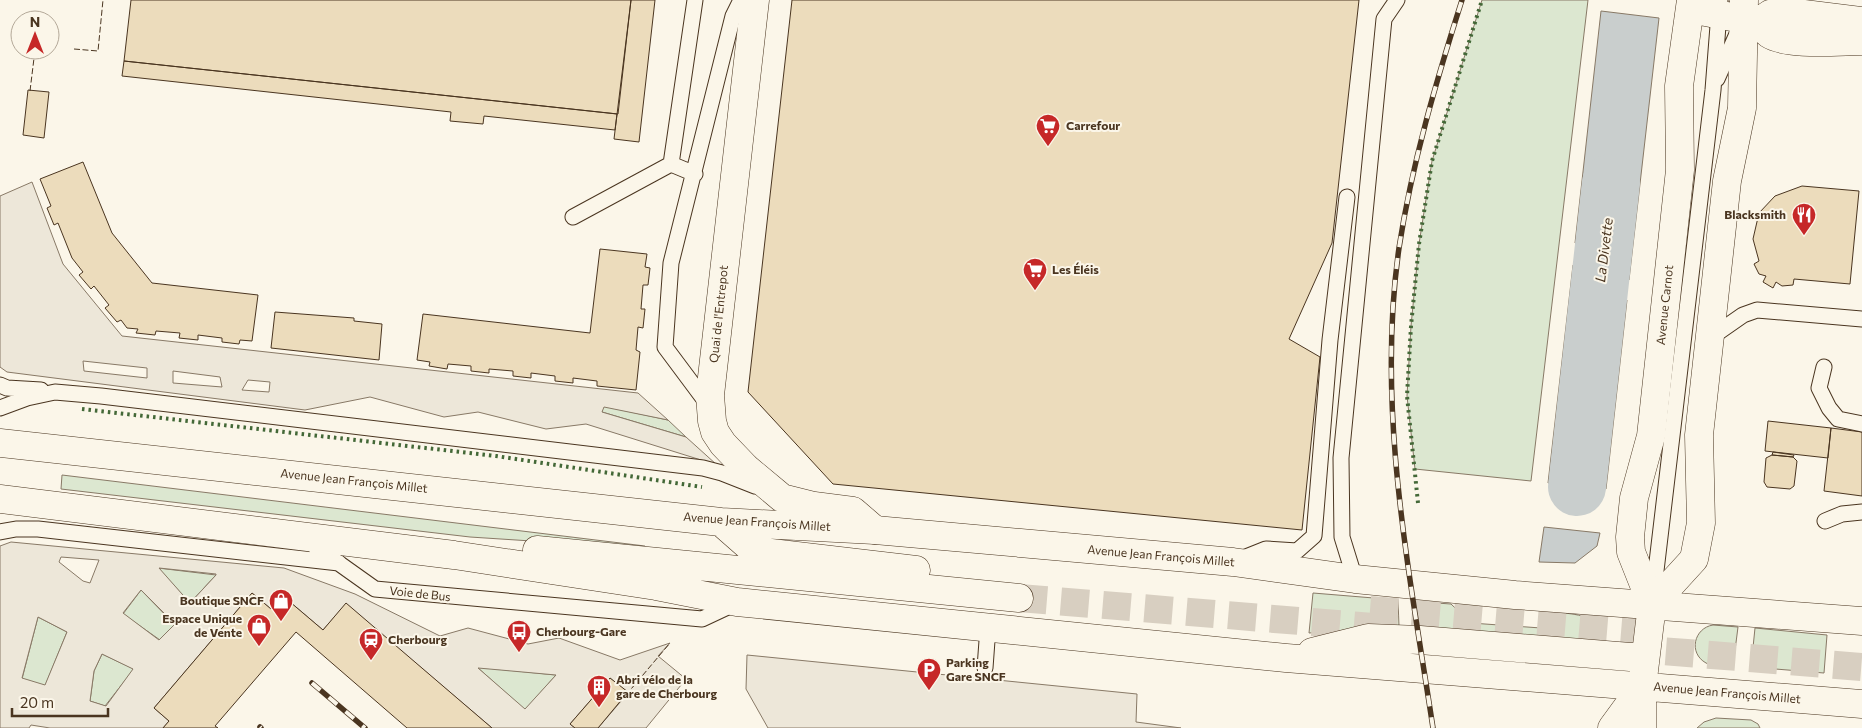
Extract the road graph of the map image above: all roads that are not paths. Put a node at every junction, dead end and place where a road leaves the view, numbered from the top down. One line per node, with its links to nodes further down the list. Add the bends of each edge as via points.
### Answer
1 (695, 0): 10 (lane)
2 (741, 0): 11 (lane, via 733,16)
3 (755, 0): 20 (main road, Quai de l'Entrepot)
4 (1397, 0): 36 (lane, via 1384,19 1341,458 1342,537)
5 (1688, 3): 6 (main road); 38 (main road, Avenue Carnot, via 1679,86 1680,170 1651,436 1634,498 1630,537 1631,552)
6 (1737, 11): 7 (main road, via 1770,14 1780,11); 8 (main road, via 1778,38); 9 (lane); 9 (lane); 15 (main road, via 1742,108 1727,181)
7 (1862, 21)
8 (1862, 41)
9 (1713, 90): 38 (lane)
10 (671, 164): 11 (lane); 13 (lane)
11 (695, 174): 20 (lane, via 671,263 665,347)
12 (1348, 197): 34 (lane, via 1330,340 1314,536 1297,550 1266,550)
13 (573, 217)
14 (1862, 319): 15 (lane, via 1757,310 1743,315)
15 (1710, 338): 38 (main road, via 1699,435 1701,523 1694,559)
16 (1824, 367): 21 (lane, via 1819,388 1829,408 1838,419)
17 (0, 385): 18 (lane)
18 (55, 392): 19 (lane); 25 (lane, via 703,468 740,479)
19 (0, 408)
20 (710, 408): 25 (main road, Quai de l'Entrepot, via 715,432 723,444)
21 (1862, 424)
22 (0, 443): 23 (main road, Avenue Jean François Millet)
23 (48, 447): 24 (main road); 29 (main road, Avenue Jean François Millet)
24 (0, 455)
25 (782, 498): 30 (main road, Quai de l'Entrepot, via 814,506 853,510)
26 (3, 500): 32 (main road)
27 (1862, 512): 28 (lane, via 1842,514)
28 (1825, 521)
29 (721, 522): 30 (main road, Avenue Jean François Millet); 33 (main road, via 754,550 1019,590 507,547)
30 (875, 530): 34 (main road, Avenue Jean François Millet)
31 (0, 532): 35 (lane, via 32,529)
32 (300, 536): 33 (main road); 35 (lane, Voie de Bus)
33 (454, 555): 37 (main road, via 656,586)
34 (1233, 562): 36 (main road, Avenue Jean François Millet)
35 (341, 563): 37 (lane, Voie de Bus, via 375,590 702,619)
36 (1355, 579): 38 (main road, Avenue Jean François Millet)
37 (736, 602): 40 (main road)
38 (1652, 605): 39 (main road); 41 (main road)
39 (1862, 621)
40 (988, 627): 42 (main road); 43 (lane)
41 (1646, 653): 42 (main road, via 1630,657 1368,638); 44 (main road)
42 (1286, 658): 44 (main road, Avenue Jean François Millet)
43 (985, 668)
44 (1642, 687): 45 (main road, Avenue Jean François Millet); 46 (main road); 47 (main road)
45 (1862, 704)
46 (1612, 728)
47 (1642, 728)

